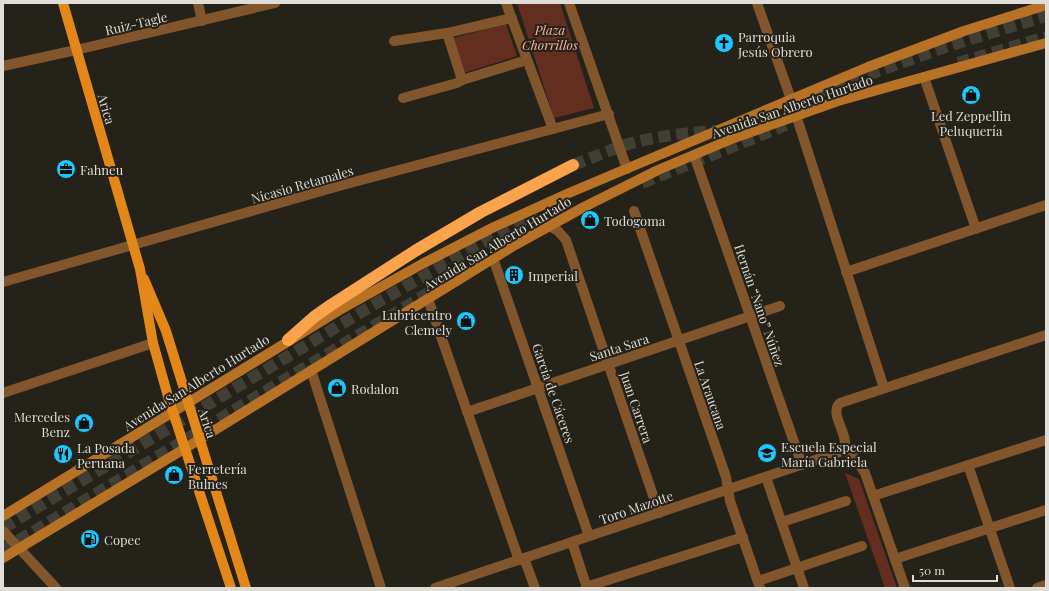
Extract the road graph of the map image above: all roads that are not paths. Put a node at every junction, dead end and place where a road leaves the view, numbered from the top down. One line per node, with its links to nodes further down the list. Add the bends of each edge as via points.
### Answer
1 (62, 3): 14 (main road, Arica)
2 (198, 3): 10 (street)
3 (275, 3): 7 (street, Ruiz-Tagle)
4 (506, 3): 9 (street)
5 (569, 3): 21 (street)
6 (757, 3): 20 (street)
7 (253, 6): 10 (street, Ruiz-Tagle)
8 (1045, 8): 20 (main road, Avenida San Alberto Hurtado, via 964,30 868,66)
9 (512, 18): 11 (street); 15 (street)
10 (202, 21): 14 (street, Ruiz-Tagle)
11 (447, 33): 12 (street); 18 (street)
12 (394, 41)
13 (1046, 43): 17 (main road, Avenida San Alberto Hurtado)
14 (76, 50): 16 (street, Ruiz-Tagle); 31 (main road, Arica)
15 (527, 60): 18 (street); 23 (street)
16 (3, 66)
17 (924, 77): 22 (main road, Avenida San Alberto Hurtado); 30 (street)
18 (462, 80): 19 (street)
19 (403, 98)
20 (792, 99): 26 (main road, Avenida San Alberto Hurtado)
21 (609, 114): 23 (street, Nicasio Retamales); 26 (street)
22 (796, 115): 24 (main road, Avenida San Alberto Hurtado); 34 (street)
23 (552, 129): 31 (street, Nicasio Retamales)
24 (694, 155): 29 (main road, Avenida San Alberto Hurtado, via 646,176); 38 (street, Hernán “Nano” Núñez)
25 (574, 166): 40 (highway, via 499,202 444,233 331,304)
26 (627, 169): 40 (main road, Avenida San Alberto Hurtado, via 532,209 463,242)
27 (1046, 206): 30 (street)
28 (634, 211): 41 (street, La Araucana)
29 (548, 226): 32 (main road, Avenida San Alberto Hurtado); 43 (street, Juan Carrera, via 558,231 566,240)
30 (976, 229): 34 (street)
31 (133, 245): 33 (main road, Arica); 35 (street, Nicasio Retamales)
32 (493, 258): 36 (main road, Avenida San Alberto Hurtado); 45 (street, García de Cáceres)
33 (140, 269): 42 (main road, Arica); 48 (main road, Arica, via 166,331)
34 (846, 272): 46 (street)
35 (3, 282)
36 (428, 299): 44 (main road, Avenida San Alberto Hurtado); 50 (street)
37 (780, 306): 38 (street, Santa Sara)
38 (750, 317): 41 (street, Santa Sara); 55 (street, Hernán “Nano” Núñez)
39 (1046, 334): 46 (street)
40 (288, 340): 48 (main road, Avenida San Alberto Hurtado)
41 (679, 341): 43 (street, Santa Sara); 58 (street, La Araucana)
42 (153, 343): 47 (street); 49 (main road, Arica)
43 (608, 364): 45 (street, Santa Sara); 62 (street, Juan Carrera)
44 (311, 370): 51 (main road, Avenida San Alberto Hurtado); 82 (street)
45 (538, 388): 50 (street, Santa Sara); 67 (street, García de Cáceres)
46 (884, 388): 53 (street, via 838,405 836,414 846,441)
47 (3, 393)
48 (188, 403): 49 (main road, Avenida San Alberto Hurtado); 51 (main road, Arica)
49 (173, 412): 54 (main road, Arica); 63 (main road, Avenida San Alberto Hurtado)
50 (467, 412): 73 (street)
51 (200, 439): 54 (main road, Avenida San Alberto Hurtado); 81 (main road, Arica)
52 (1046, 440): 56 (street)
53 (844, 448): 55 (street, Toro Mazotte); 59 (street, via 865,473)
54 (184, 449): 71 (main road, Avenida San Alberto Hurtado); 80 (main road, Arica)
55 (802, 465): 57 (street, Toro Mazotte)
56 (968, 465): 59 (street); 65 (street)
57 (766, 477): 58 (street, Toro Mazotte); 64 (street)
58 (728, 489): 62 (street, Toro Mazotte); 68 (street, La Araucana)
59 (873, 496): 74 (street)
60 (846, 501): 64 (street)
61 (1046, 510): 65 (street)
62 (659, 513): 67 (street, Toro Mazotte)
63 (3, 516)
64 (782, 522): 75 (street)
65 (989, 528): 74 (street); 87 (street)
66 (3, 531): 71 (street)
67 (589, 536): 69 (street, Toro Mazotte)
68 (743, 537): 76 (street, La Araucana); 78 (street)
69 (572, 542): 73 (street, Toro Mazotte); 78 (street)
70 (862, 546): 75 (street)
71 (20, 548): 72 (main road, Avenida San Alberto Hurtado); 79 (street)
72 (3, 558)
73 (521, 559): 83 (street, Toro Mazotte); 84 (street)
74 (895, 559): 86 (street)
75 (797, 568): 76 (street); 85 (street)
76 (759, 585)
77 (1046, 585): 88 (street)
78 (587, 587)
79 (56, 588)
80 (230, 588)
81 (246, 588)
82 (382, 588)
83 (435, 588)
84 (535, 588)
85 (804, 588)
86 (905, 588)
87 (1010, 588)
88 (1037, 588)

